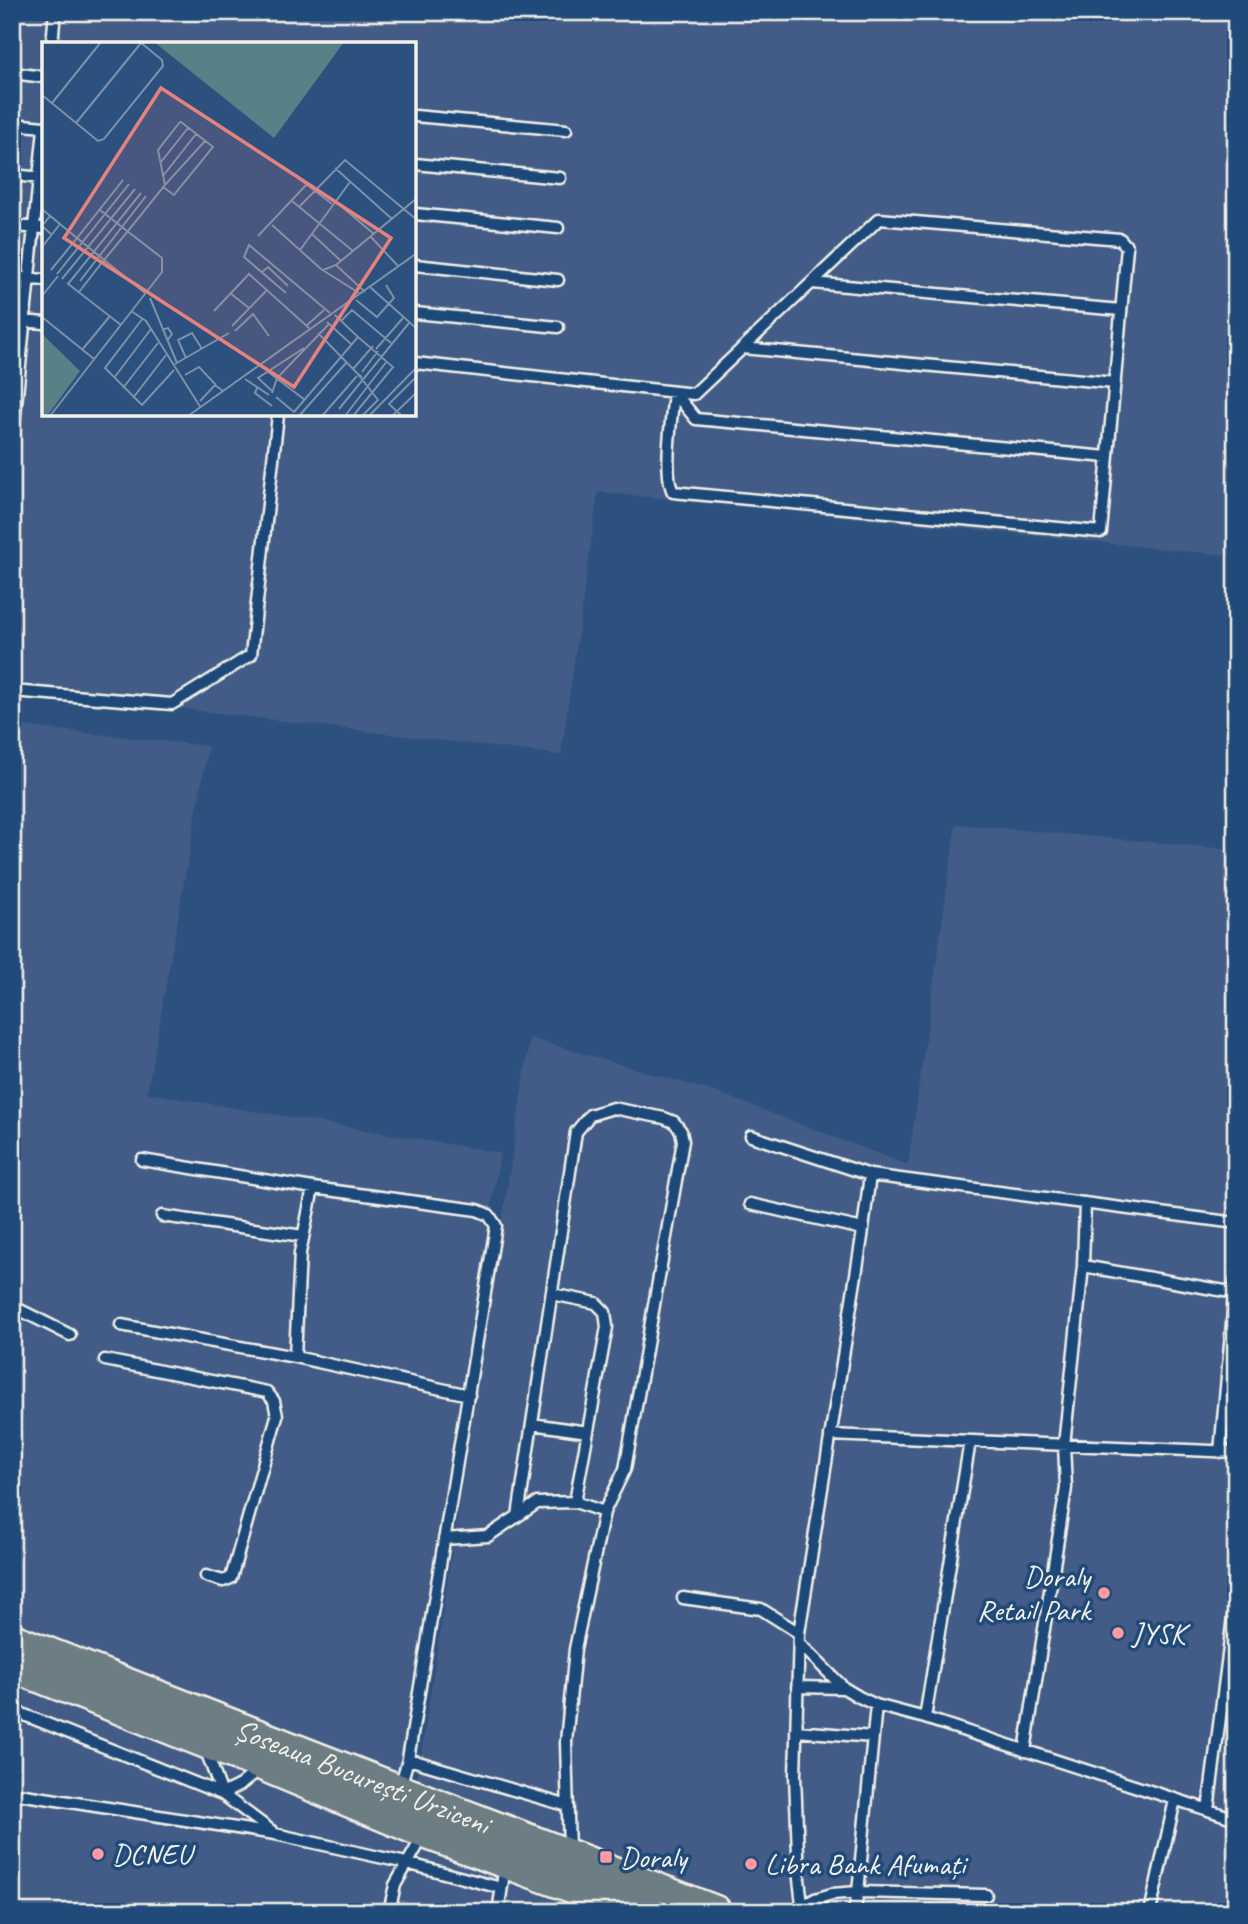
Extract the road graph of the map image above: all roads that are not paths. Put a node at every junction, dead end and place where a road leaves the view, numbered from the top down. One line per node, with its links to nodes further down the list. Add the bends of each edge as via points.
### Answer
1 (55, 12): 2 (lane)
2 (52, 42)
3 (12, 73): 4 (lane)
4 (42, 77)
5 (416, 116): 8 (lane)
6 (12, 124): 7 (lane)
7 (42, 128)
8 (566, 130)
9 (416, 164): 12 (lane)
10 (12, 175): 11 (lane)
11 (41, 178): 15 (lane)
12 (560, 178)
13 (416, 214): 16 (lane)
14 (12, 226): 15 (lane)
15 (38, 228): 19 (lane)
16 (558, 228)
17 (416, 265): 21 (lane)
18 (12, 277): 19 (lane)
19 (28, 279): 20 (lane); 26 (lane)
20 (42, 280)
21 (558, 280)
22 (812, 283): 23 (lane); 23 (lane, via 879,219 1120,239 1127,247); 29 (lane)
23 (1121, 310): 31 (lane)
24 (416, 313): 28 (lane)
25 (12, 320): 26 (lane)
26 (25, 322): 27 (lane); 34 (lane)
27 (42, 323)
28 (558, 327)
29 (743, 348): 31 (lane); 32 (lane, via 694,394)
30 (416, 363): 32 (lane)
31 (1115, 383): 35 (lane)
32 (674, 392): 35 (lane, via 696,419); 35 (lane, via 669,458 673,492 1101,532)
33 (278, 416): 36 (lane, via 251,655 172,704)
34 (12, 444)
35 (1107, 457)
36 (12, 691)
37 (751, 1136): 39 (lane)
38 (142, 1160): 40 (lane)
39 (870, 1175): 41 (lane); 45 (lane)
40 (313, 1188): 46 (lane); 56 (lane, via 489,1215 496,1226)
41 (1085, 1203): 44 (lane); 47 (lane)
42 (750, 1204): 45 (lane)
43 (162, 1216): 46 (lane)
44 (1236, 1223)
45 (863, 1229): 59 (lane)
46 (303, 1236): 54 (lane)
47 (1083, 1266): 49 (lane); 61 (lane)
48 (1236, 1280): 49 (lane)
49 (1235, 1293): 62 (lane)
50 (552, 1294): 57 (lane); 58 (lane, via 596,1303 605,1312 607,1327); 65 (lane, via 576,1132 582,1122 613,1108 674,1122 683,1141 625,1469)
51 (12, 1306): 53 (lane)
52 (121, 1325): 54 (lane)
53 (70, 1335)
54 (295, 1357): 56 (lane)
55 (105, 1360): 68 (lane, via 267,1392 274,1401 277,1416 231,1578 223,1581)
56 (469, 1395): 67 (lane)
57 (532, 1424): 58 (lane); 66 (lane)
58 (587, 1432): 64 (lane)
59 (830, 1435): 60 (lane); 71 (lane)
60 (970, 1441): 61 (lane); 78 (lane)
61 (1064, 1445): 62 (lane); 82 (lane, via 1066,1488)
62 (1220, 1452): 63 (lane)
63 (1236, 1452)
64 (575, 1502): 65 (lane); 66 (lane, via 537,1503)
65 (604, 1512): 89 (lane, via 575,1649 566,1742)
66 (518, 1516): 67 (lane, via 488,1536)
67 (444, 1539): 83 (lane)
68 (206, 1576)
69 (1236, 1594): 90 (lane)
70 (683, 1598): 71 (lane, via 761,1609)
71 (799, 1638): 74 (lane); 75 (lane)
72 (12, 1640): 85 (highway, Șoseaua București Urziceni)
73 (12, 1665): 81 (highway, Șoseaua București Urziceni)
74 (797, 1687): 75 (lane); 79 (lane)
75 (844, 1688): 76 (lane)
76 (876, 1705): 78 (lane); 80 (lane)
77 (12, 1710): 87 (lane)
78 (925, 1718): 82 (lane)
79 (796, 1731): 80 (lane); 100 (lane)
80 (873, 1737): 97 (lane)
81 (202, 1741): 84 (highway, Șoseaua București Urziceni); 87 (lane)
82 (1026, 1751): 88 (lane)
83 (408, 1759): 85 (lane); 89 (lane)
84 (265, 1765): 87 (lane); 92 (highway, Șoseaua București Urziceni)
85 (399, 1791): 94 (highway, Șoseaua București Urziceni)
86 (12, 1793): 93 (lane)
87 (222, 1794): 93 (lane)
88 (1175, 1800): 90 (lane); 106 (lane)
89 (568, 1805): 94 (lane)
90 (1208, 1810): 91 (lane)
91 (1236, 1819)
92 (425, 1832): 95 (lane); 96 (highway, Șoseaua București Urziceni)
93 (275, 1834): 95 (lane)
94 (569, 1856): 104 (highway, Șoseaua București Urziceni)
95 (406, 1863): 96 (lane); 101 (lane)
96 (503, 1875): 99 (highway, Șoseaua București Urziceni); 102 (lane)
97 (858, 1892): 98 (lane); 100 (lane, via 815,1899); 105 (lane)
98 (986, 1895)
99 (577, 1900): 103 (highway, Șoseaua București Urziceni)
100 (799, 1910)
101 (389, 1912)
102 (498, 1912)
103 (642, 1912)
104 (715, 1912)
105 (854, 1912)
106 (1150, 1912)

